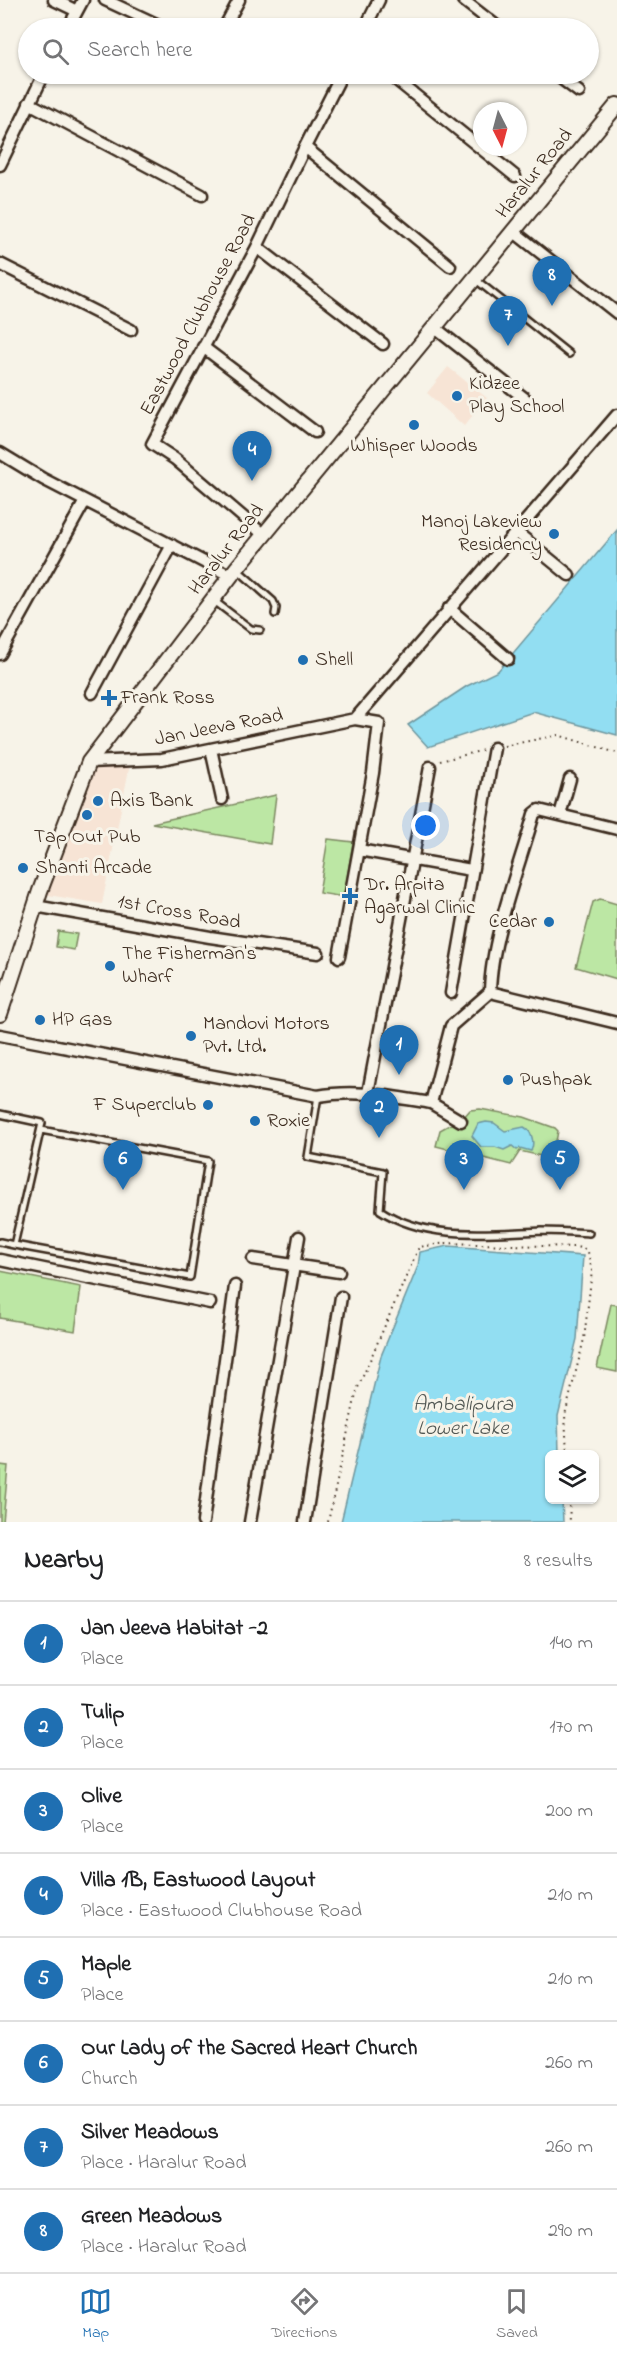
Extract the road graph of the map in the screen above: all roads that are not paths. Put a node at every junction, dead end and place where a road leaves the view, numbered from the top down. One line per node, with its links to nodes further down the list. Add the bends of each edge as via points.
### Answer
1 (54, 0): 7 (street)
2 (83, 0): 7 (street)
3 (105, 0): 9 (street)
4 (239, 0): 10 (street)
5 (379, 0): 11 (street)
6 (463, 0): 12 (street)
7 (77, 11): 8 (street)
8 (73, 18)
9 (144, 18)
10 (229, 18)
11 (370, 18)
12 (486, 18)
13 (39, 84): 18 (street)
14 (337, 84): 20 (street, Eastwood Clubhouse Road)
15 (401, 84): 22 (street)
16 (568, 84): 17 (street)
17 (579, 92)
18 (29, 103): 21 (street); 23 (street)
19 (617, 105): 24 (street, Haralur Road)
20 (304, 147): 25 (street, Eastwood Clubhouse Road); 27 (street)
21 (1, 160)
22 (515, 176)
23 (201, 195)
24 (513, 231): 28 (street, Haralur Road); 29 (street)
25 (257, 247): 32 (street); 33 (street, Eastwood Clubhouse Road)
26 (0, 264): 31 (street)
27 (450, 267)
28 (474, 278): 30 (street, Haralur Road); 34 (lane)
29 (617, 313)
30 (434, 327): 35 (street); 41 (street, Haralur Road)
31 (131, 330)
32 (383, 344)
33 (203, 347): 37 (street); 41 (street, Eastwood Clubhouse Road, via 152,444)
34 (569, 354)
35 (528, 401)
36 (617, 415): 40 (street)
37 (315, 432)
38 (0, 453): 39 (street)
39 (85, 501): 42 (street); 49 (street)
40 (515, 531): 44 (street); 46 (street)
41 (264, 535): 43 (street, Haralur Road)
42 (172, 545): 43 (street); 51 (street)
43 (234, 572): 45 (street, Haralur Road); 47 (lane, via 273,601)
44 (569, 575)
45 (213, 600): 48 (lane, via 251,629); 55 (street, Haralur Road)
46 (449, 608): 50 (street); 52 (street)
47 (275, 614)
48 (260, 630)
49 (0, 654)
50 (508, 659)
51 (92, 693)
52 (355, 719): 54 (street, Jan Jeeva Road); 61 (street, via 379,723)
53 (494, 748): 63 (street)
54 (211, 749): 55 (street, Jan Jeeva Road, via 162,759); 58 (street)
55 (89, 762): 64 (street, Haralur Road)
56 (430, 767): 62 (street)
57 (570, 779): 59 (street)
58 (222, 799)
59 (560, 815): 60 (street); 68 (street, via 539,810 534,814 500,931)
60 (617, 830)
61 (359, 850): 62 (street); 66 (street)
62 (412, 860): 63 (street); 73 (street)
63 (471, 870): 69 (street)
64 (35, 906): 65 (street, 1st Cross Road); 67 (street, Haralur Road)
65 (318, 953)
66 (339, 957)
67 (5, 981): 70 (street, Haralur Road)
68 (490, 992): 71 (street); 75 (street, via 451,1026)
69 (451, 993)
70 (0, 1014)
71 (617, 1023)
72 (0, 1035): 74 (street)
73 (368, 1093): 74 (street); 75 (street)
74 (318, 1096): 79 (lane, via 308,1157 383,1172 380,1210 394,1219 442,1231)
75 (430, 1103): 77 (street)
76 (0, 1114): 78 (lane, via 42,1124)
77 (461, 1121)
78 (41, 1130): 82 (lane); 82 (lane, via 208,1161 190,1277)
79 (589, 1233)
80 (299, 1237): 85 (street)
81 (0, 1242): 82 (lane)
82 (14, 1245)
83 (253, 1259): 85 (street)
84 (0, 1260): 89 (street)
85 (295, 1265): 86 (street); 91 (street)
86 (339, 1272)
87 (236, 1286): 90 (street)
88 (341, 1297): 92 (street)
89 (210, 1303)
90 (203, 1522)
91 (250, 1522)
92 (305, 1522)

